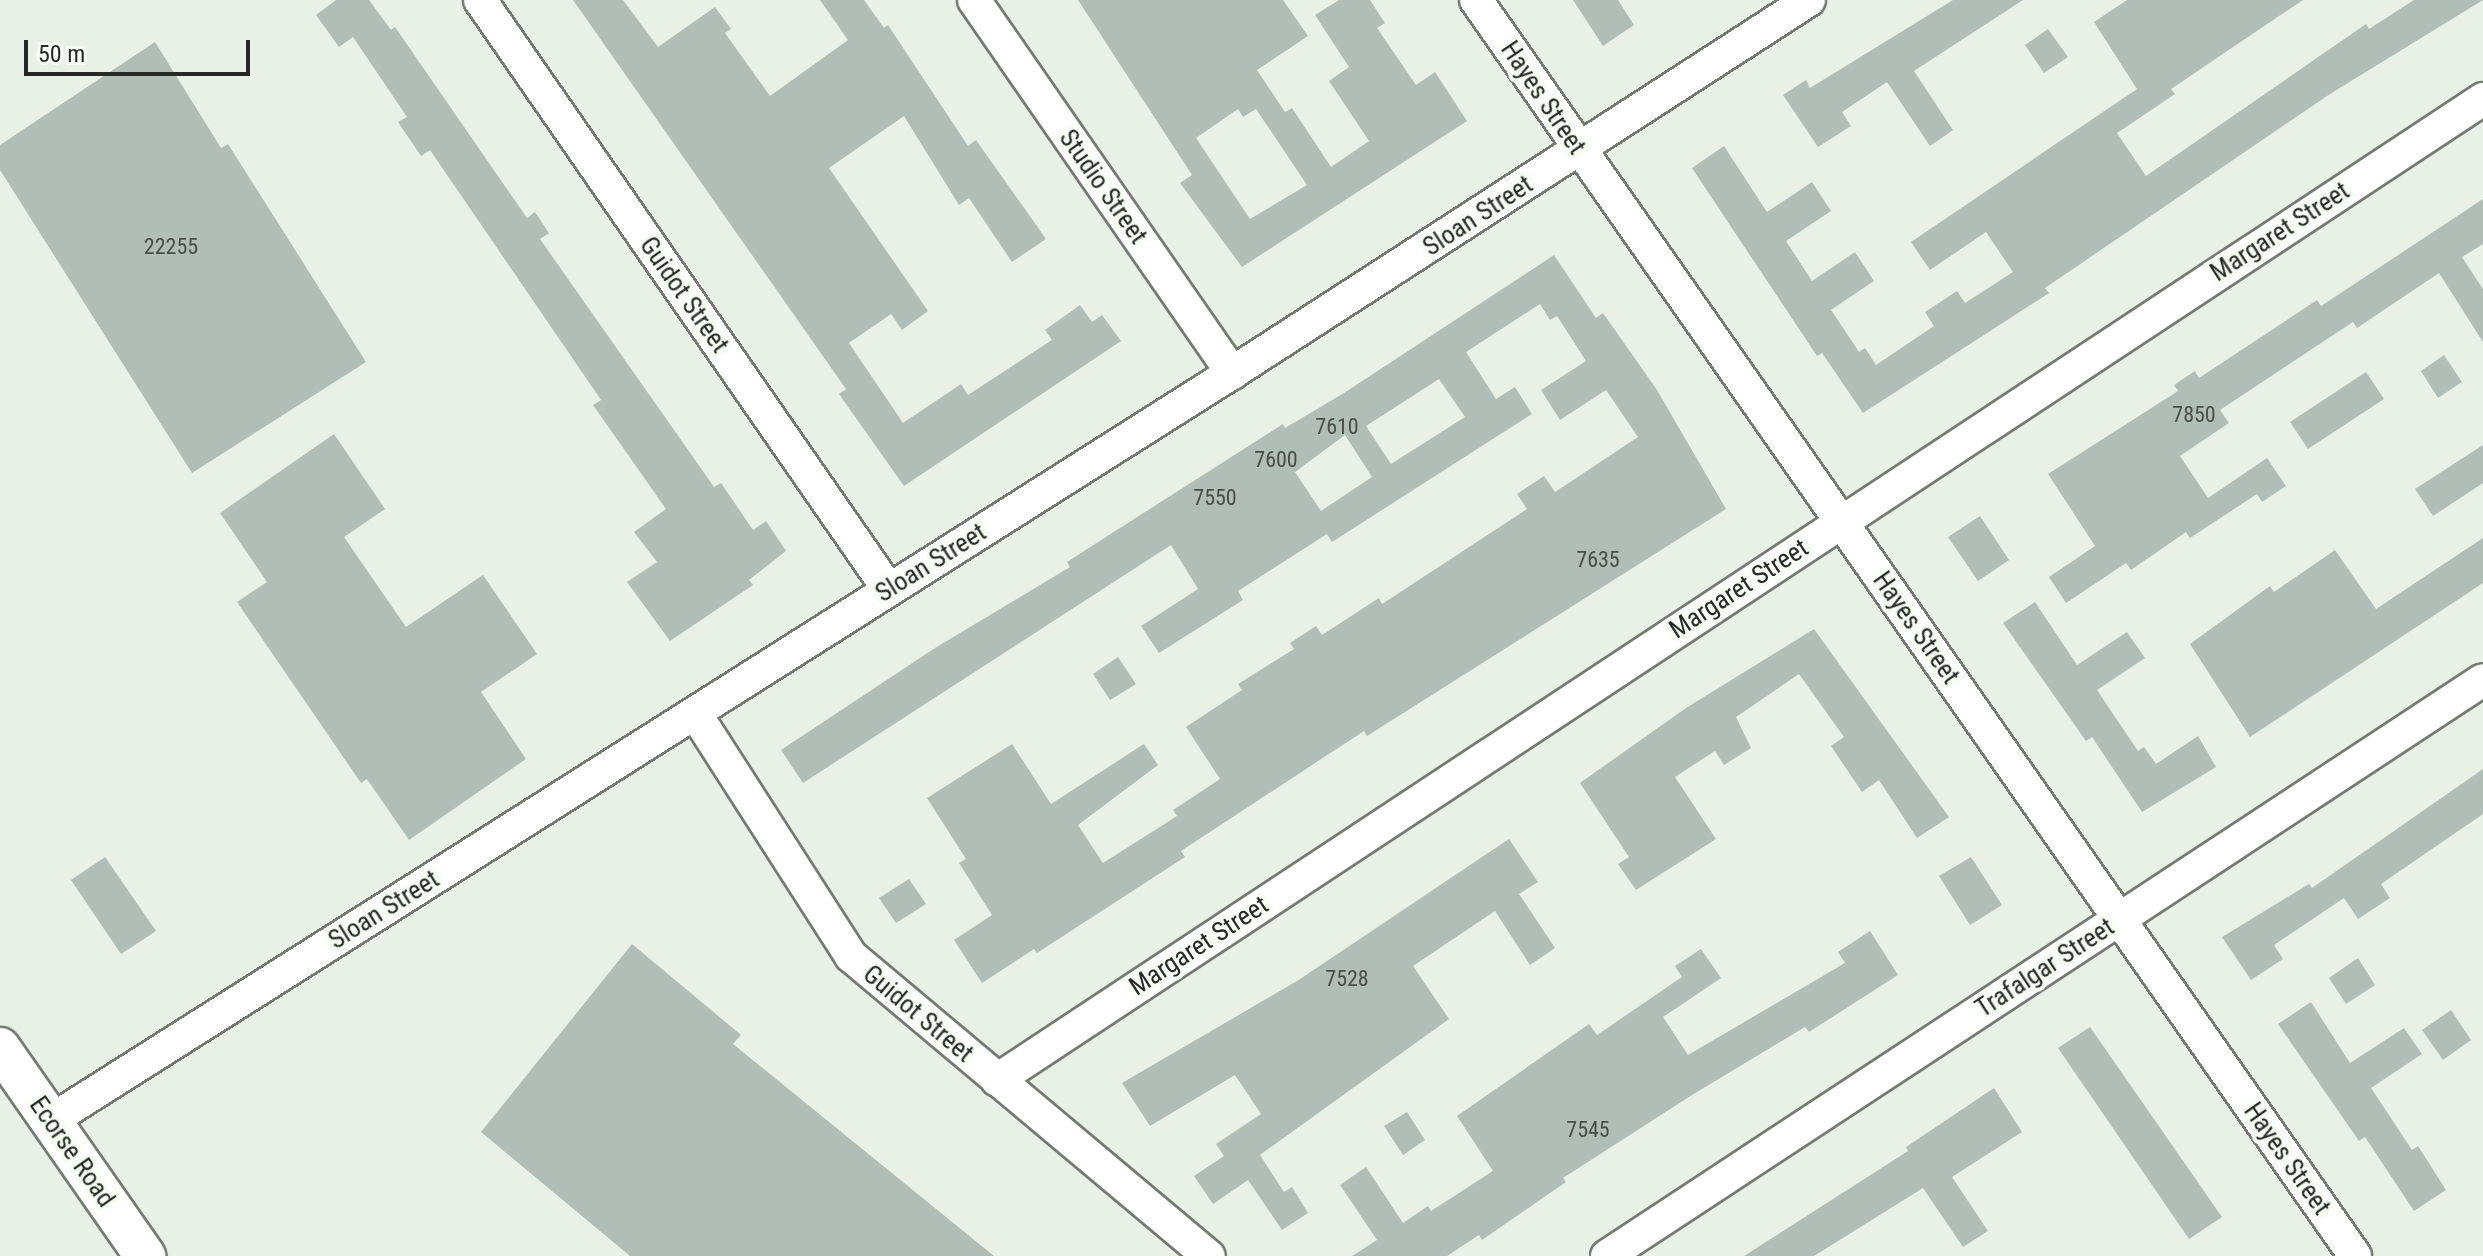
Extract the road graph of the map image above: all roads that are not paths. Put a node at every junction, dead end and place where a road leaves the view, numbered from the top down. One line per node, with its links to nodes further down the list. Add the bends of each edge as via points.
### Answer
1 (480, 0): 9 (street, Guidot Street)
2 (974, 0): 7 (street, Studio Street)
3 (1476, 0): 6 (street, Hayes Street)
4 (1809, 0): 6 (street, Sloan Street)
5 (2483, 99): 8 (street, Margaret Street)
6 (1580, 151): 7 (street, Sloan Street); 8 (street, Hayes Street)
7 (1232, 373): 9 (street, Sloan Street)
8 (1841, 521): 12 (street, Hayes Street); 14 (street, Margaret Street)
9 (889, 590): 11 (street, Sloan Street)
10 (2483, 680): 12 (street, Trafalgar Street)
11 (695, 713): 14 (street, Guidot Street, via 851,956); 15 (street, Sloan Street)
12 (2119, 919): 18 (street, Trafalgar Street); 19 (street, Hayes Street)
13 (0, 1048): 15 (main road, Ecorse Road)
14 (997, 1080): 17 (street, Guidot Street)
15 (50, 1121): 16 (main road, Ecorse Road)
16 (145, 1256)
17 (1209, 1256)
18 (1607, 1256)
19 (2355, 1256)

